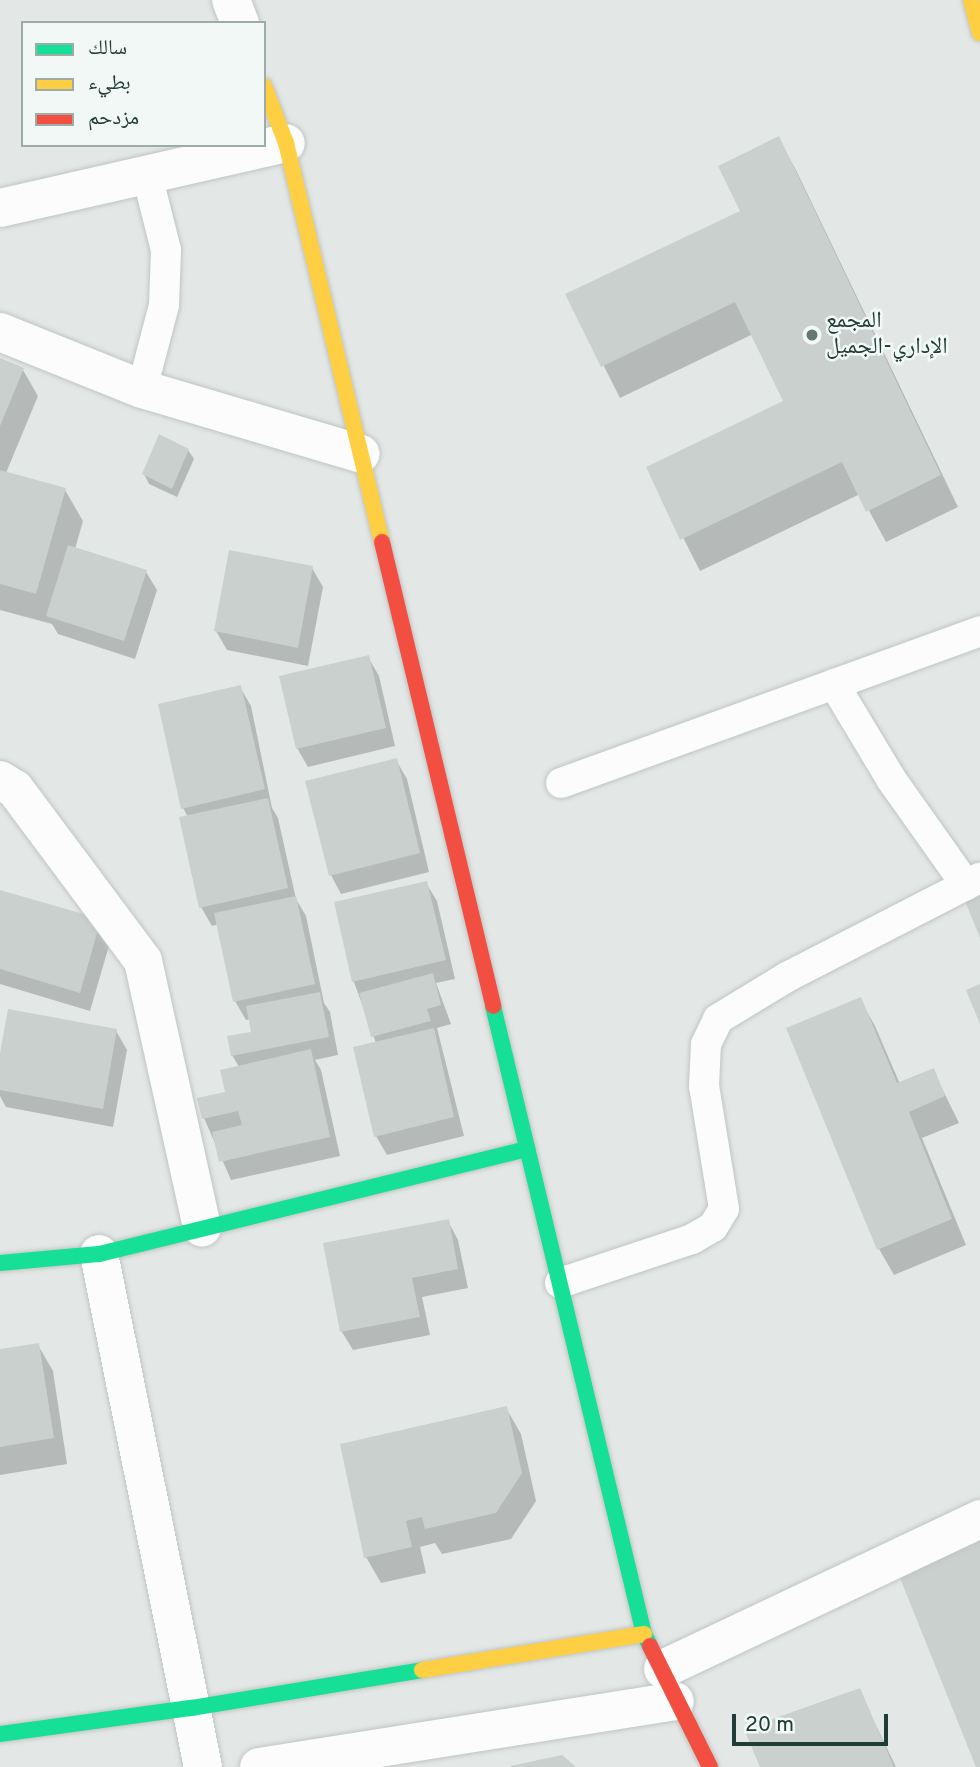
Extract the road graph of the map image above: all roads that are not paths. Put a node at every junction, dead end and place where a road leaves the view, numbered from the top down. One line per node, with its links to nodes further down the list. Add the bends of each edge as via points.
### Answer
1 (231, 0): 3 (street)
2 (971, 0): 4 (street)
3 (239, 21)
4 (980, 33)
5 (266, 91): 6 (street)
6 (286, 143): 7 (street); 11 (street)
7 (147, 175): 8 (street); 10 (lane, via 166,250 164,305)
8 (0, 208)
9 (0, 332): 10 (street)
10 (142, 389): 11 (street)
11 (361, 454): 17 (street)
12 (980, 631): 13 (lane)
13 (834, 684): 15 (lane); 16 (lane, via 891,779)
14 (0, 780): 18 (street, via 15,789 143,961)
15 (561, 783)
16 (973, 881): 21 (lane, via 787,977 718,1019 706,1044 704,1086 724,1209 713,1227 692,1239)
17 (527, 1149): 18 (street); 21 (street)
18 (202, 1228): 19 (street)
19 (99, 1254): 20 (street); 25 (street)
20 (0, 1263)
21 (560, 1283): 23 (street)
22 (980, 1519): 24 (street)
23 (644, 1634): 24 (street); 25 (street)
24 (669, 1685): 28 (street); 29 (street)
25 (191, 1708): 26 (street); 27 (street)
26 (0, 1734)
27 (203, 1767)
28 (259, 1767)
29 (710, 1767)

